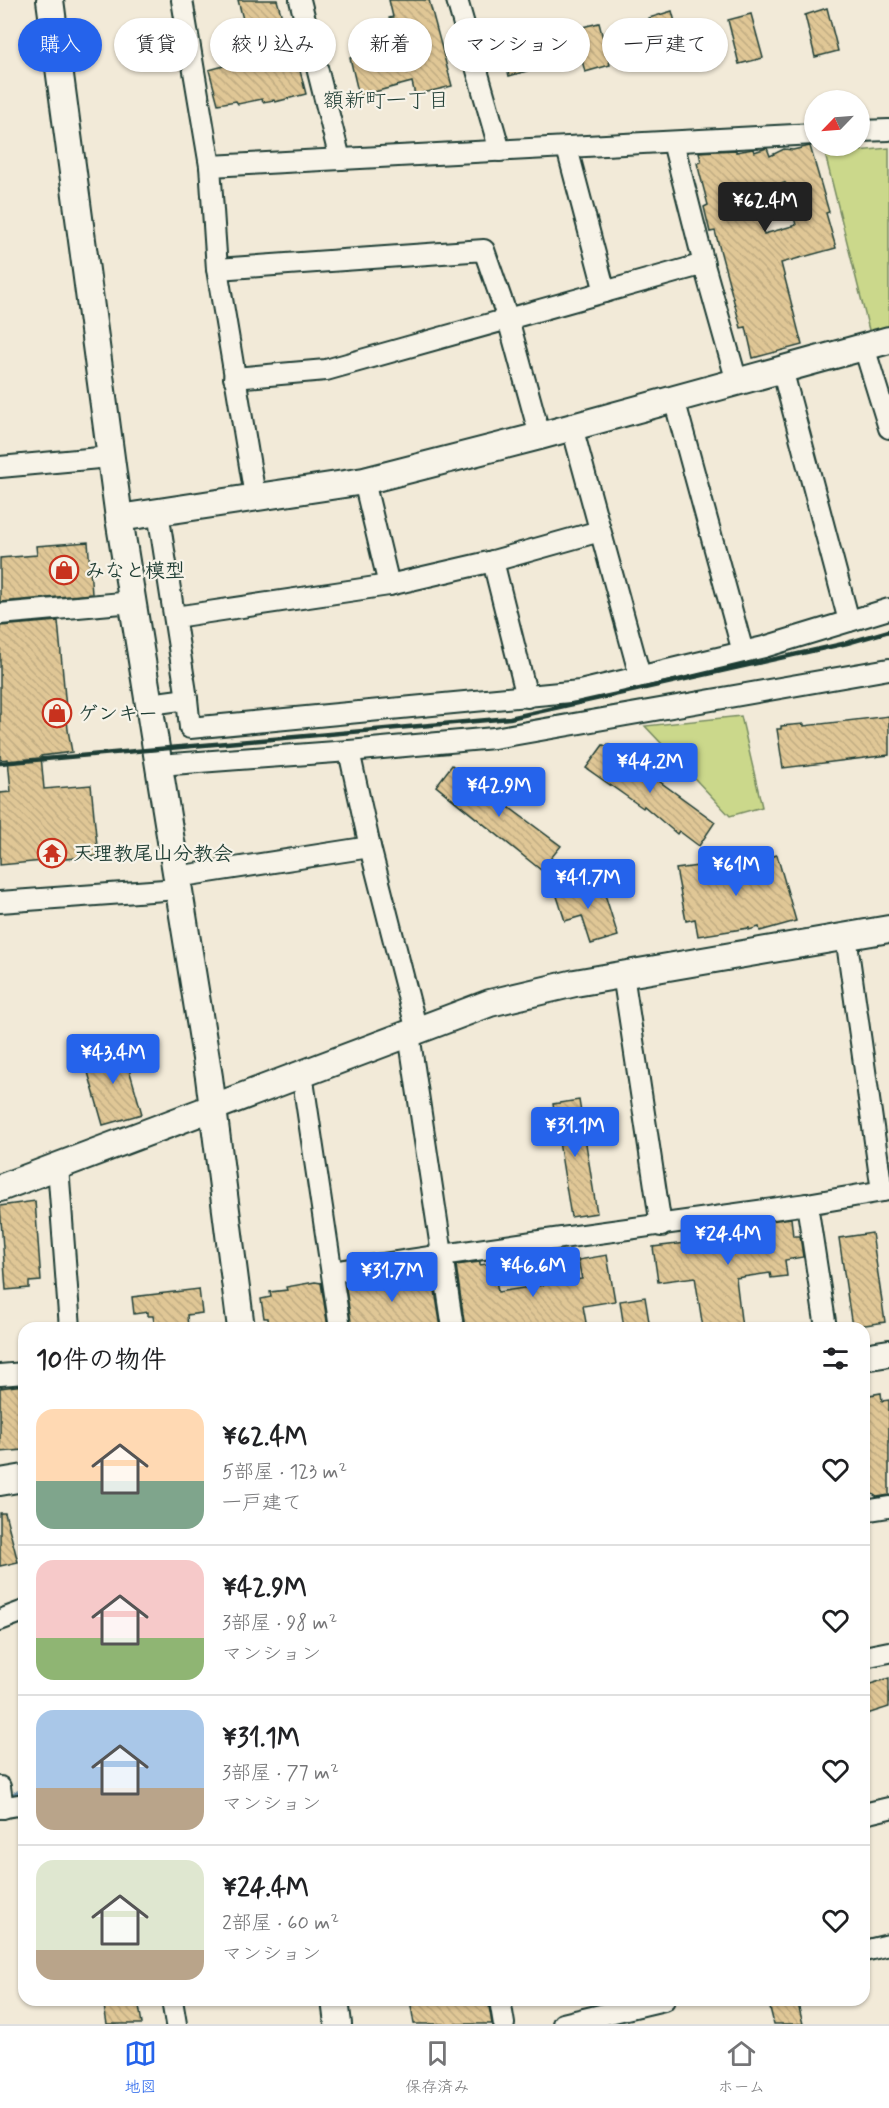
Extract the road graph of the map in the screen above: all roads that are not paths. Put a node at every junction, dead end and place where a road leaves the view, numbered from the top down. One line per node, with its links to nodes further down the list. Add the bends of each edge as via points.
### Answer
1 (50, 0): 26 (street)
2 (182, 0): 12 (street)
3 (300, 0): 11 (street)
4 (457, 0): 10 (street)
5 (889, 130): 6 (street)
6 (870, 131)
7 (804, 135): 8 (street)
8 (673, 142): 9 (street); 13 (street)
9 (567, 148): 10 (street); 15 (street)
10 (500, 151): 11 (street)
11 (340, 159): 12 (street)
12 (210, 166): 14 (street)
13 (702, 258): 15 (street, via 704,264); 21 (street)
14 (218, 269): 16 (street, via 484,250); 20 (street)
15 (605, 292): 16 (street)
16 (508, 319): 20 (street, via 326,369); 25 (street)
17 (889, 340): 18 (street)
18 (864, 347): 19 (street); 24 (street)
19 (782, 369): 21 (street); 39 (street)
20 (234, 378): 29 (street)
21 (737, 382): 22 (street)
22 (674, 399): 23 (street); 40 (street)
23 (572, 427): 25 (street); 32 (street)
24 (889, 428)
25 (540, 436): 28 (street)
26 (110, 457): 27 (street); 31 (street)
27 (0, 467)
28 (364, 481): 29 (street); 34 (street)
29 (255, 496): 30 (street)
30 (158, 512): 31 (street); 38 (street)
31 (119, 518): 35 (street)
32 (600, 531): 33 (street); 42 (street)
33 (493, 561): 34 (street); 43 (street)
34 (388, 585): 38 (street)
35 (133, 602): 37 (street); 45 (street)
36 (889, 609): 39 (street)
37 (0, 614)
38 (175, 617): 44 (street)
39 (849, 621): 40 (street)
40 (743, 652): 42 (street)
41 (889, 669): 46 (street, via 494,738)
42 (640, 676): 43 (street, via 580,691)
43 (526, 697): 44 (street, via 190,728)
44 (187, 699): 45 (street)
45 (150, 704): 47 (street)
46 (349, 751): 47 (street); 48 (street)
47 (159, 765): 49 (street)
48 (370, 847): 49 (street); 54 (street)
49 (177, 883): 50 (street); 56 (street)
50 (0, 902)
51 (889, 929): 52 (street)
52 (846, 936): 53 (street); 59 (street)
53 (623, 974): 54 (street, via 490,1003); 61 (street)
54 (413, 1032): 55 (street); 62 (street)
55 (302, 1074): 56 (street); 63 (street)
56 (213, 1108): 57 (street); 65 (street)
57 (58, 1166): 58 (street); 64 (street)
58 (0, 1188)
59 (886, 1190): 60 (street)
60 (807, 1204): 61 (street); 68 (street)
61 (661, 1226): 62 (street)
62 (442, 1254): 63 (street); 67 (street)
63 (332, 1272): 66 (street)
64 (70, 1322)
65 (241, 1322)
66 (339, 1322)
67 (452, 1322)
68 (825, 1322)
69 (889, 1353): 70 (street)
70 (870, 1356)
71 (18, 1374): 72 (street)
72 (0, 1375)
73 (18, 1479): 74 (street)
74 (0, 1482)
75 (889, 1507): 76 (street)
76 (870, 1509)
77 (18, 1613): 78 (street)
78 (0, 1620)
79 (889, 1652): 80 (street)
80 (870, 1657)
81 (0, 1787): 83 (street)
82 (18, 1805): 83 (street)
83 (2, 1808)
84 (889, 1808): 85 (street)
85 (870, 1813)
86 (889, 1945): 87 (street)
87 (870, 1950)
88 (173, 2006): 92 (street)
89 (335, 2006): 93 (street)
90 (501, 2006): 94 (street)
91 (639, 2006): 95 (street)
92 (176, 2024)
93 (338, 2024)
94 (504, 2024)
95 (563, 2024)

